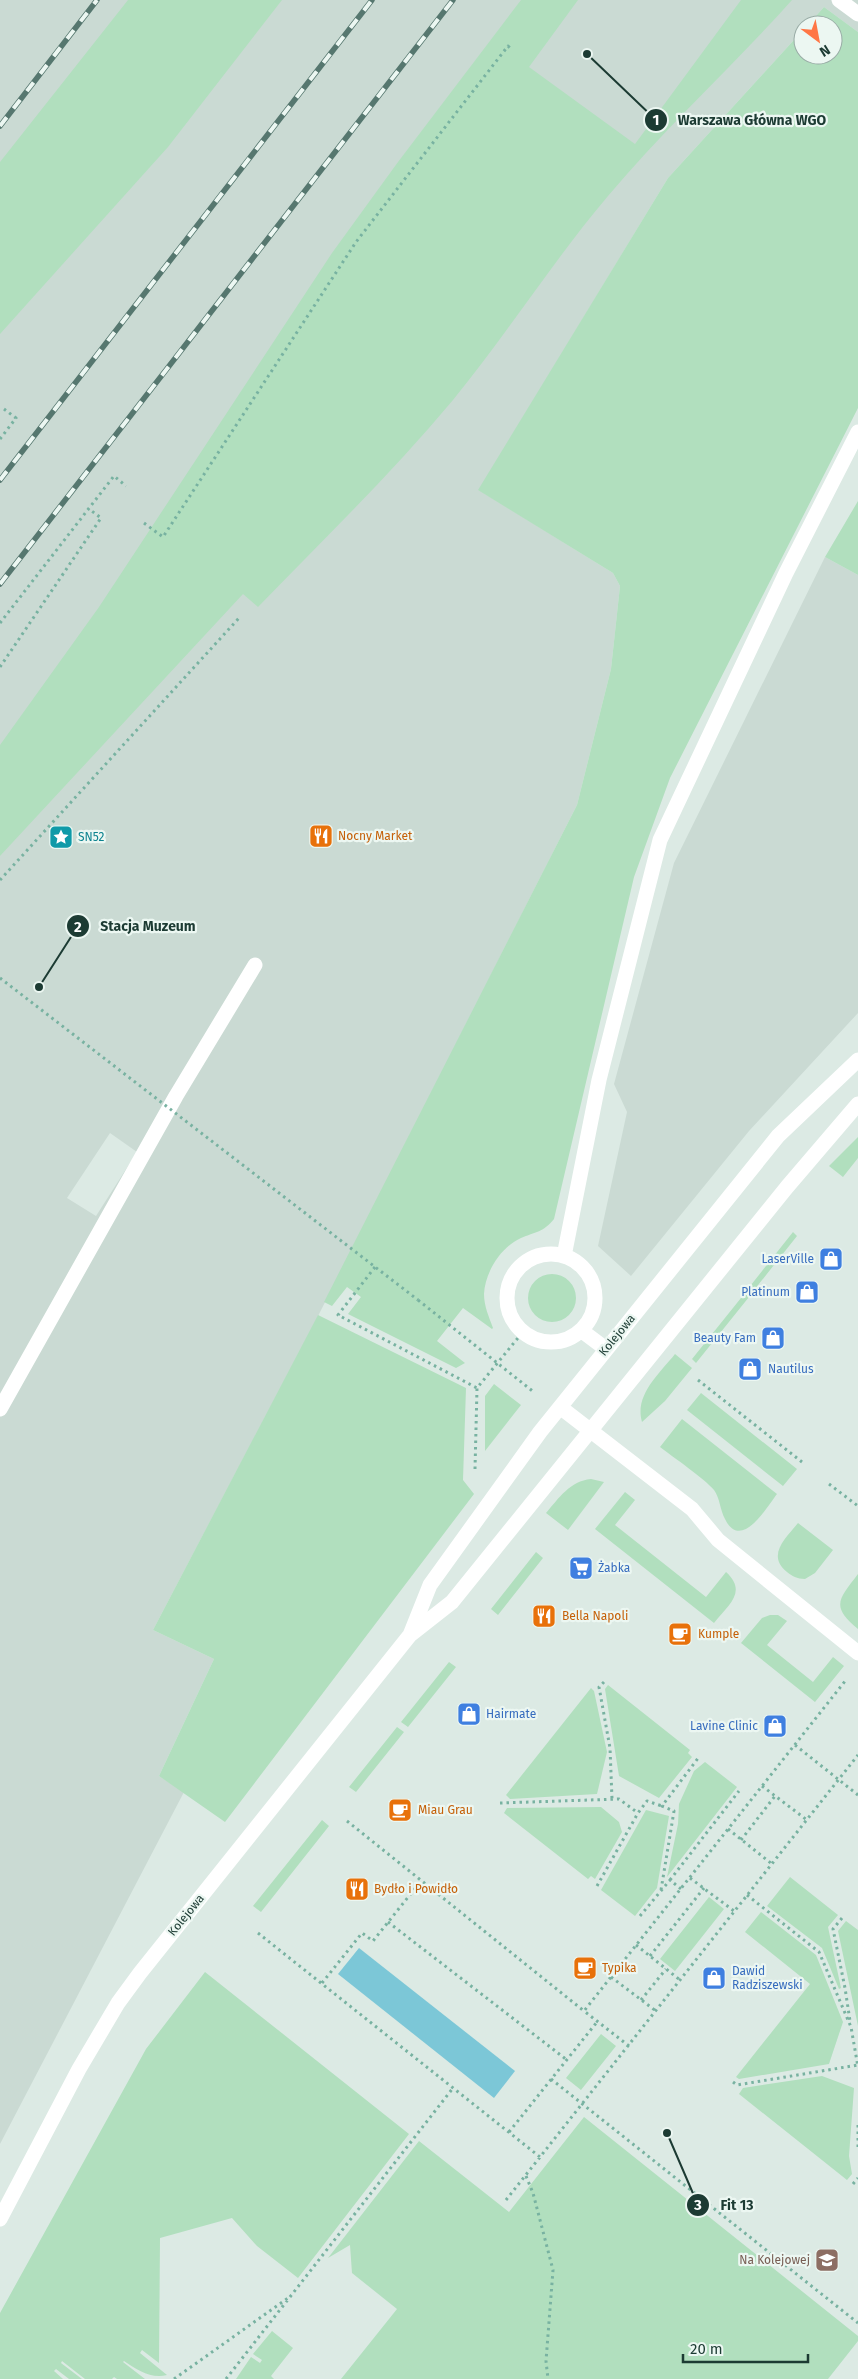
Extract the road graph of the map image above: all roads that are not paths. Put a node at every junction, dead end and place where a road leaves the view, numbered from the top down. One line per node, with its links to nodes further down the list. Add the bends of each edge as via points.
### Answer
1 (839, 0): 2 (street)
2 (858, 14)
3 (858, 432): 7 (street, via 786,573 660,840 599,1080)
4 (255, 965): 11 (street, via 176,1096)
5 (858, 1060): 9 (street, Kolejowa, via 778,1136)
6 (858, 1104): 12 (street, Kolejowa, via 787,1187)
7 (564, 1256): 8 (street, via 581,1264 592,1280 597,1298 592,1316); 8 (street, via 555,1252 527,1260 516,1271 506,1300 510,1316 522,1333 533,1339 550,1344 567,1340)
8 (582, 1331): 9 (street)
9 (606, 1349): 10 (street, Kolejowa)
10 (560, 1407): 12 (street); 13 (street, Kolejowa, via 430,1585)
11 (0, 1409)
12 (592, 1431): 13 (street, Kolejowa, via 452,1602); 14 (street, via 692,1509 718,1540)
13 (410, 1635): 15 (street, Kolejowa, via 118,2004 79,2069)
14 (858, 1653)
15 (0, 2219)

